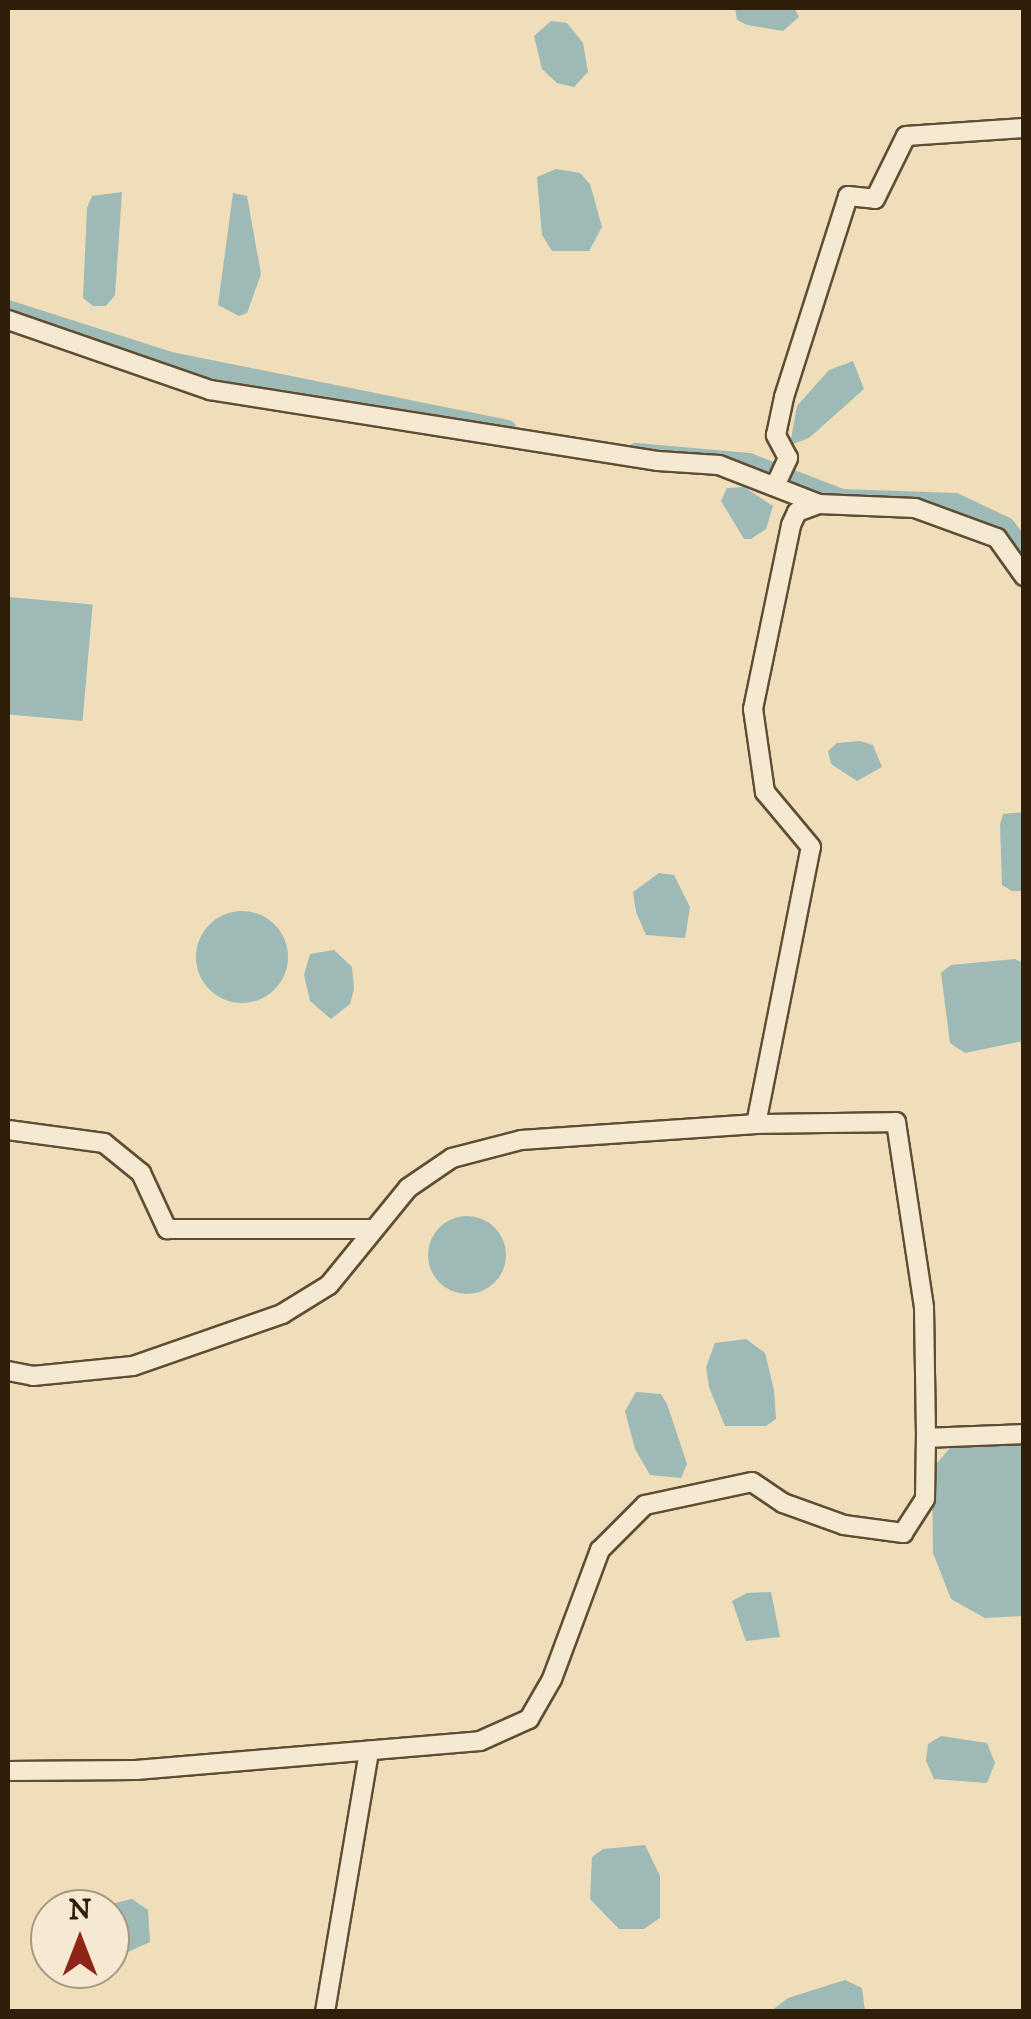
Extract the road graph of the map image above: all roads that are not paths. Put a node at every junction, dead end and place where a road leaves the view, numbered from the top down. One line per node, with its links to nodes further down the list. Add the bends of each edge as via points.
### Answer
1 (1024, 128): 3 (street, via 906,136 875,199 848,196 784,397 776,435 788,458)
2 (8, 320): 3 (street, via 210,390 719,465)
3 (776, 486): 4 (street)
4 (819, 504): 5 (street, via 915,508 964,524 997,538); 6 (street, via 797,512 791,525 754,708 765,792 811,847)
5 (1024, 576)
6 (756, 1124): 8 (street, via 520,1140 452,1158 408,1188); 11 (street, via 896,1122 924,1308)
7 (8, 1130): 8 (street, via 104,1143 141,1173 167,1229)
8 (371, 1229): 9 (street, via 330,1285 282,1314 134,1366 32,1376)
9 (8, 1371)
10 (1024, 1434): 11 (street)
11 (926, 1438): 12 (street, via 925,1499 902,1533 844,1524 783,1503 752,1482 645,1504 600,1550 552,1679 528,1720 480,1741)
12 (369, 1751): 13 (street, via 136,1770); 14 (street)
13 (8, 1771)
14 (325, 2012)

